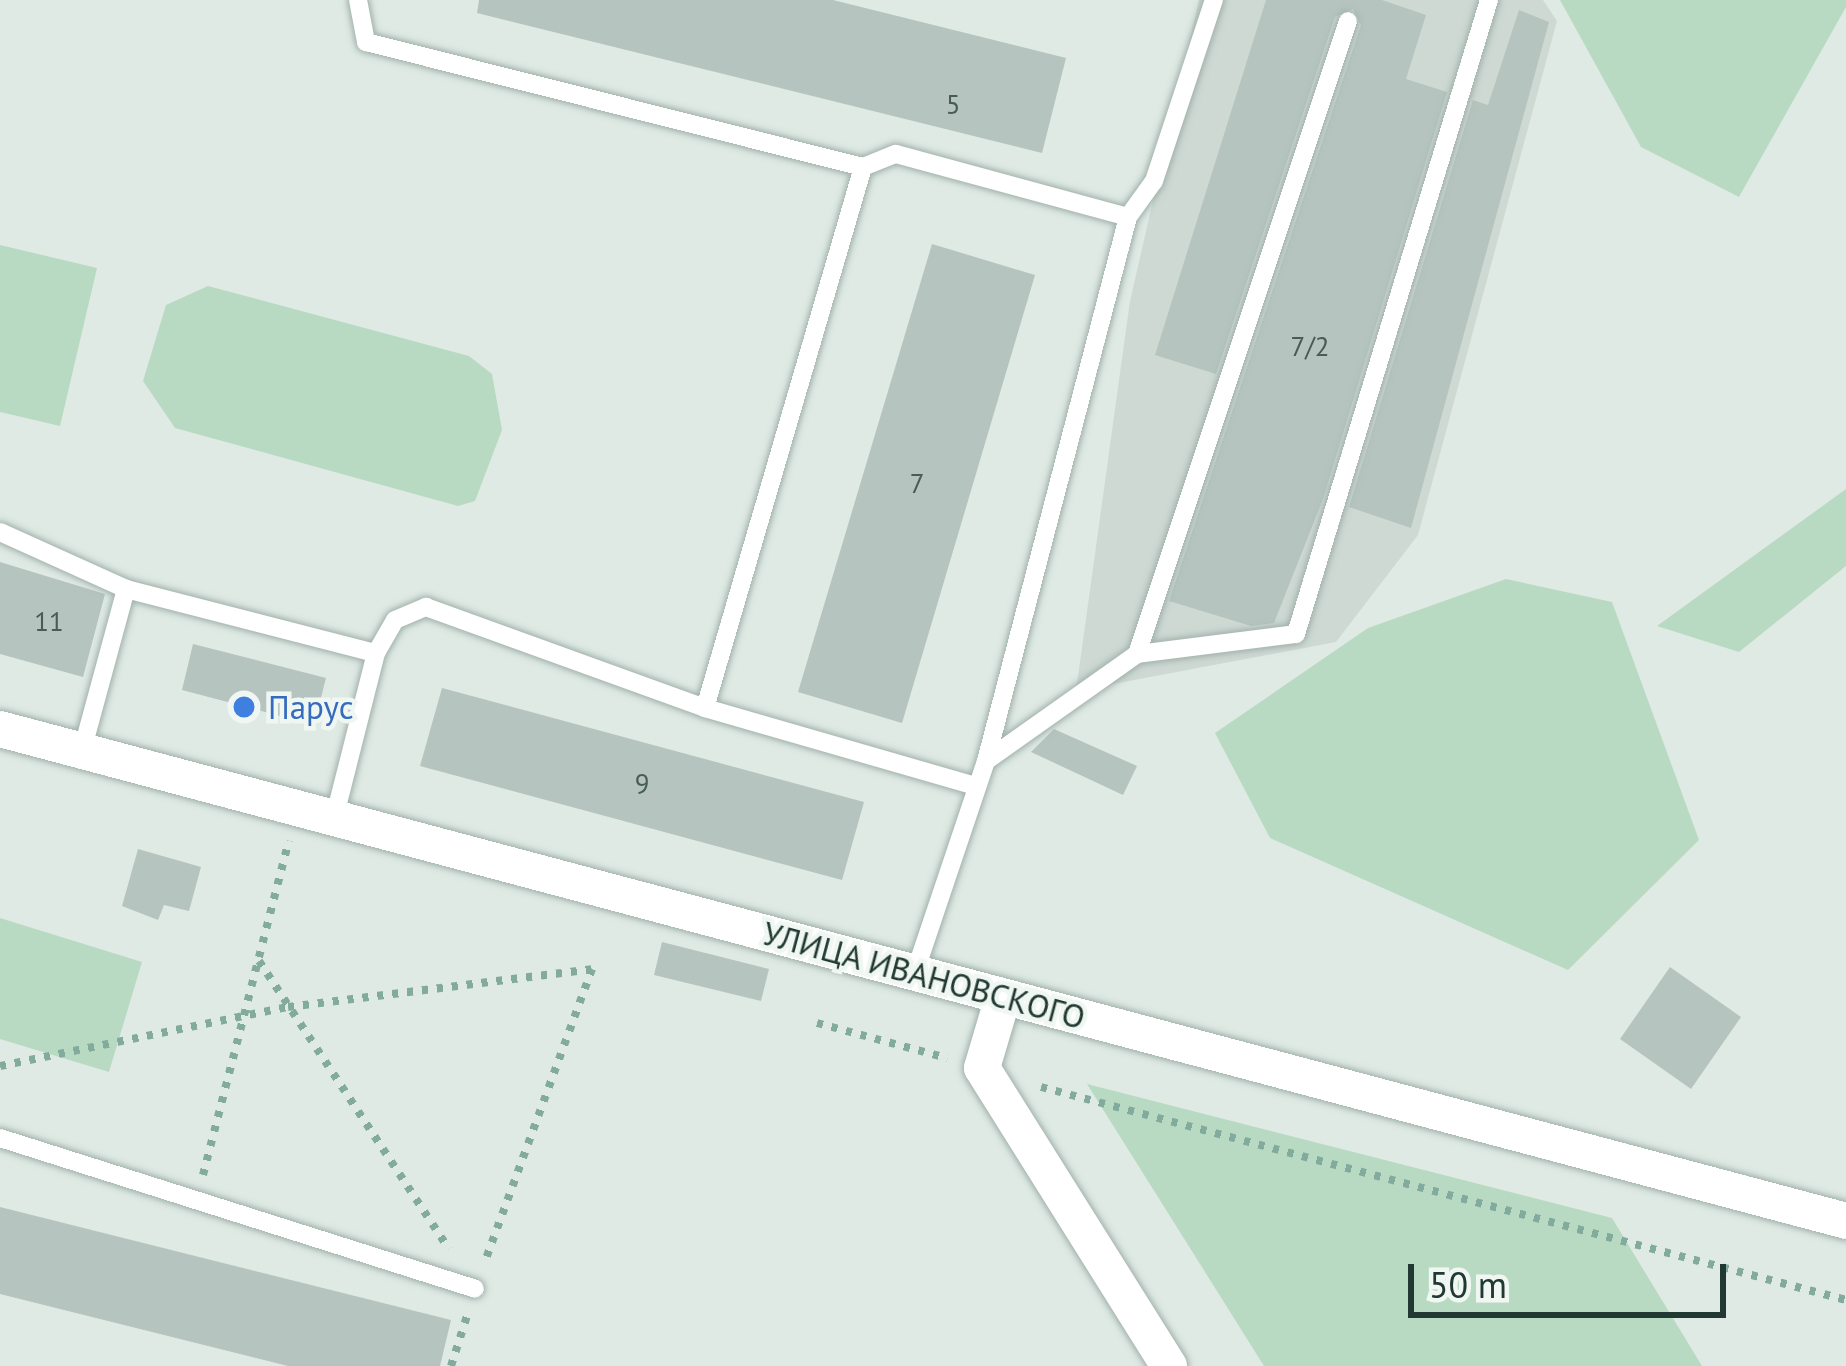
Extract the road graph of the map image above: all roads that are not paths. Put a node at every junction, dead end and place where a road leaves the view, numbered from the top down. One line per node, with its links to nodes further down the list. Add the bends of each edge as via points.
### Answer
1 (358, 0): 5 (lane, via 366,42)
2 (1214, 0): 6 (lane, via 1154,181)
3 (1490, 0): 10 (lane, via 1296,634)
4 (1348, 21): 10 (lane)
5 (862, 167): 6 (lane, via 896,154); 11 (lane)
6 (1128, 217): 14 (lane)
7 (0, 532): 8 (lane)
8 (126, 589): 9 (lane); 13 (lane)
9 (376, 653): 11 (lane, via 395,620 426,607); 16 (lane)
10 (1137, 654): 14 (lane)
11 (705, 708): 15 (lane)
12 (0, 730): 13 (main road, УЛИЦА ИВАНОВСКОГО)
13 (82, 751): 16 (main road, УЛИЦА ИВАНОВСКОГО)
14 (986, 761): 15 (lane)
15 (976, 786): 17 (lane)
16 (335, 815): 17 (main road, УЛИЦА ИВАНОВСКОГО)
17 (915, 972): 18 (main road, УЛИЦА ИВАНОВСКОГО)
18 (1003, 997): 20 (main road, УЛИЦА ИВАНОВСКОГО); 22 (main road, via 982,1068)
19 (0, 1138): 21 (lane)
20 (1846, 1221)
21 (475, 1289)
22 (1169, 1366)

